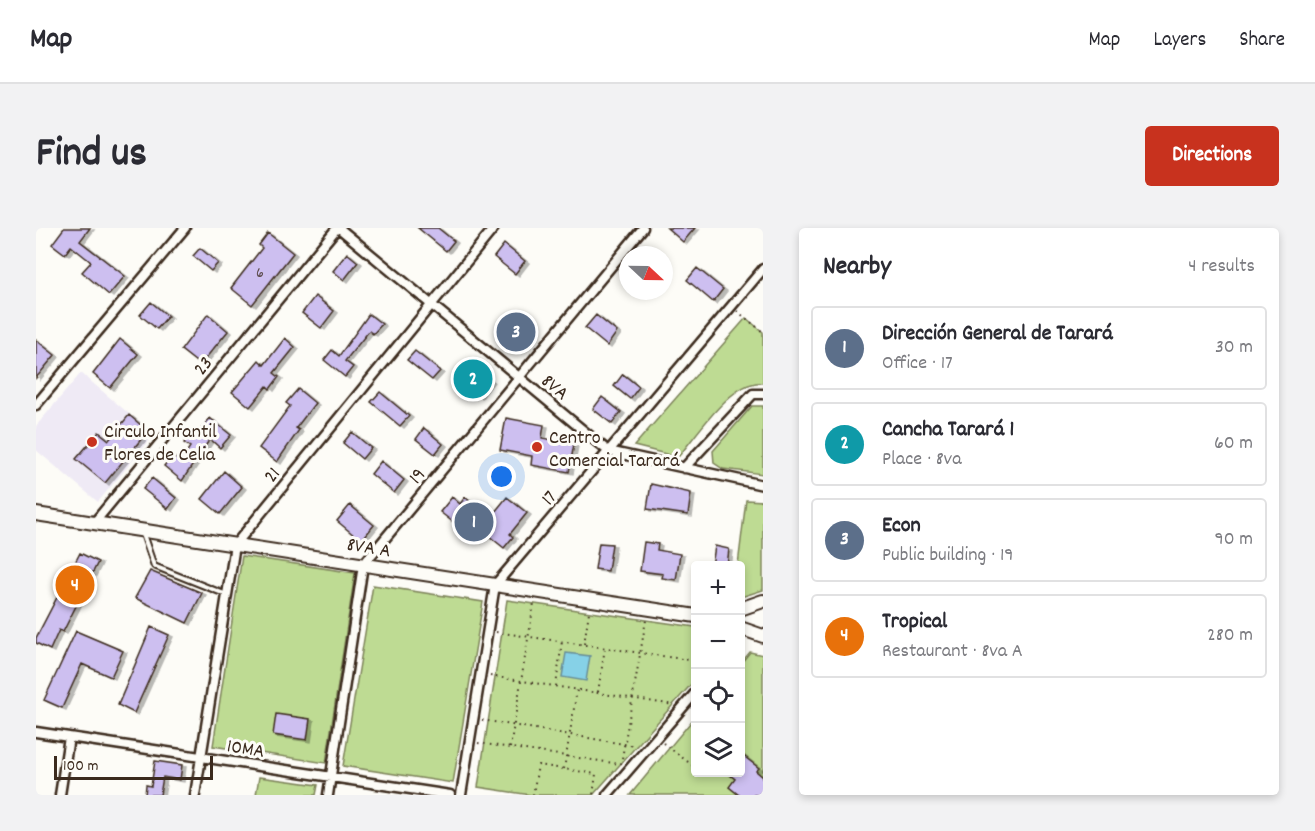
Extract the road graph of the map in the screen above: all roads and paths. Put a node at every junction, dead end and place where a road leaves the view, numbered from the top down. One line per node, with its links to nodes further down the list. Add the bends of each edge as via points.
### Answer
1 (185, 228): 11 (street)
2 (338, 228): 6 (street, 8VA); 16 (street, 23)
3 (494, 228): 6 (street, 21)
4 (643, 228): 9 (street, 19)
5 (763, 269): 7 (street, 17)
6 (432, 304): 9 (street, 8VA); 18 (street, 21)
7 (731, 306): 8 (path); 12 (street, 17)
8 (763, 332)
9 (519, 377): 12 (street, 8VA); 19 (street, 19)
10 (763, 394): 13 (street, via 753,394)
11 (36, 405)
12 (608, 452): 13 (street, 8VA); 20 (street, 17)
13 (684, 468): 14 (street, 8VA)
14 (763, 486)
15 (36, 514): 16 (street, 8VA A)
16 (94, 523): 17 (street, 8VA A)
17 (142, 530): 18 (street, 8VA A); 22 (lane, via 154,566)
18 (235, 545): 19 (street, 8VA A); 22 (street)
19 (363, 564): 20 (street, 8VA A); 59 (street)
20 (495, 585): 21 (street, 8VA A); 28 (street)
21 (536, 591): 23 (street, 8VA A); 31 (path)
22 (227, 595): 56 (street)
23 (591, 600): 26 (street, 8VA A); 33 (path)
24 (763, 601): 25 (street)
25 (745, 608)
26 (649, 609): 27 (street, 8VA A); 35 (path)
27 (691, 615)
28 (488, 631): 31 (path); 37 (street)
29 (745, 633): 30 (street)
30 (763, 636)
31 (528, 637): 32 (path); 38 (path)
32 (562, 641): 33 (path); 39 (path)
33 (584, 645): 34 (path)
34 (605, 648): 35 (path); 41 (path)
35 (641, 653): 36 (path); 43 (path)
36 (691, 660)
37 (481, 675): 38 (path); 45 (street)
38 (521, 681): 39 (path); 46 (path)
39 (555, 686): 40 (path)
40 (577, 690): 41 (path); 48 (path)
41 (598, 693): 43 (path)
42 (691, 697): 44 (street)
43 (633, 698): 44 (path); 52 (path)
44 (683, 706): 50 (street)
45 (474, 718): 46 (path); 51 (street)
46 (514, 725): 48 (path); 53 (path)
47 (36, 732): 49 (street, 10MA)
48 (570, 735): 52 (path); 55 (path)
49 (69, 737): 56 (street, 10MA); 61 (street)
50 (657, 737): 54 (street); 57 (path)
51 (470, 741): 53 (path); 65 (street)
52 (624, 744): 54 (path); 55 (path, via 621,764)
53 (510, 748): 55 (path)
54 (647, 748): 68 (street)
55 (566, 756): 58 (path)
56 (201, 757): 59 (street, 10MA); 62 (street)
57 (691, 764)
58 (564, 769): 66 (path, via 538,765); 67 (path, via 596,774)
59 (331, 777): 60 (street, 10MA); 63 (street)
60 (392, 791): 64 (street, 10MA)
61 (60, 795)
62 (195, 795)
63 (328, 795)
64 (450, 795)
65 (461, 795)
66 (533, 795)
67 (592, 795)
68 (607, 795)

